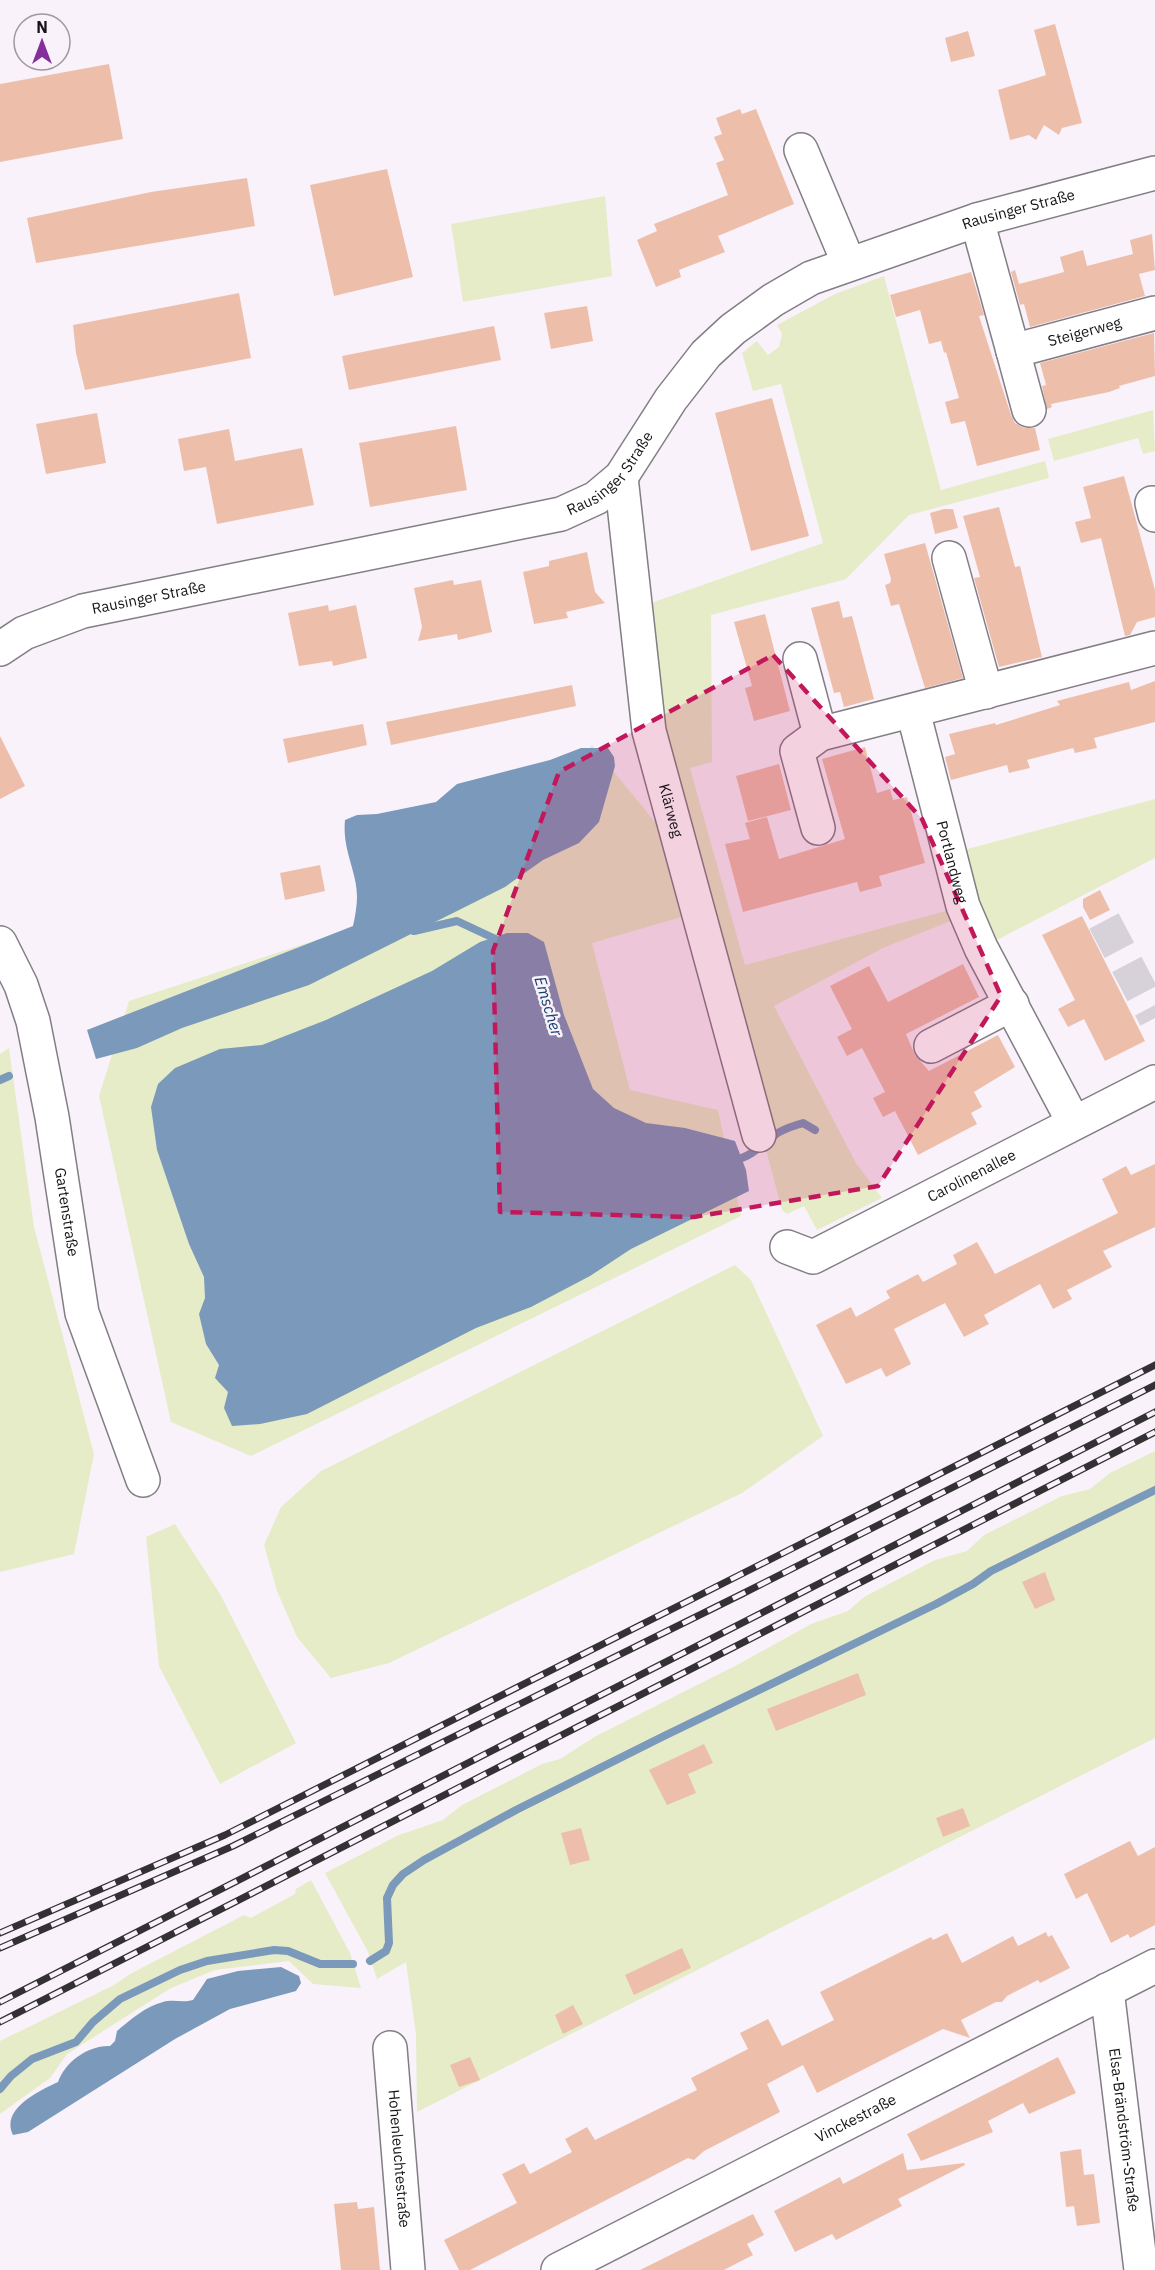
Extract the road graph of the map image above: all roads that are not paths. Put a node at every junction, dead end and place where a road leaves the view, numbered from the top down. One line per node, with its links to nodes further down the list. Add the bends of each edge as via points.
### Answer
1 (801, 150): 4 (street)
2 (1155, 173): 3 (street, Rausinger Straße)
3 (977, 220): 4 (street, Rausinger Straße); 6 (street)
4 (849, 264): 8 (street, Rausinger Straße, via 811,278 773,300 706,354 671,399)
5 (1155, 313): 6 (street, Steigerweg)
6 (1013, 351): 7 (street)
7 (1029, 410)
8 (621, 477): 11 (street, Rausinger Straße, via 596,498 561,514 83,610 24,633); 22 (street, Klärweg, via 649,730)
9 (949, 558): 13 (street)
10 (1155, 648): 13 (street)
11 (0, 649)
12 (800, 659): 15 (street)
13 (986, 692): 14 (street)
14 (913, 711): 15 (street); 18 (street, Portlandweg, via 963,906)
15 (820, 734): 16 (street, via 797,751)
16 (818, 828)
17 (0, 943): 24 (street, Gartenstraße, via 33,1021 82,1313)
18 (1012, 1004): 19 (street); 21 (street, Portlandweg)
19 (931, 1046)
20 (1155, 1082): 21 (street, Carolinenallee)
21 (1074, 1123): 23 (street, Carolinenallee, via 813,1257)
22 (759, 1135)
23 (787, 1247)
24 (143, 1480)
25 (1155, 1966): 26 (street, Vinckestraße)
26 (1107, 1990): 29 (street, Vinckestraße); 30 (street, Elsa-Brändström-Straße)
27 (390, 2048): 28 (street, Hohenleuchtestraße)
28 (408, 2270)
29 (558, 2270)
30 (1141, 2270)

